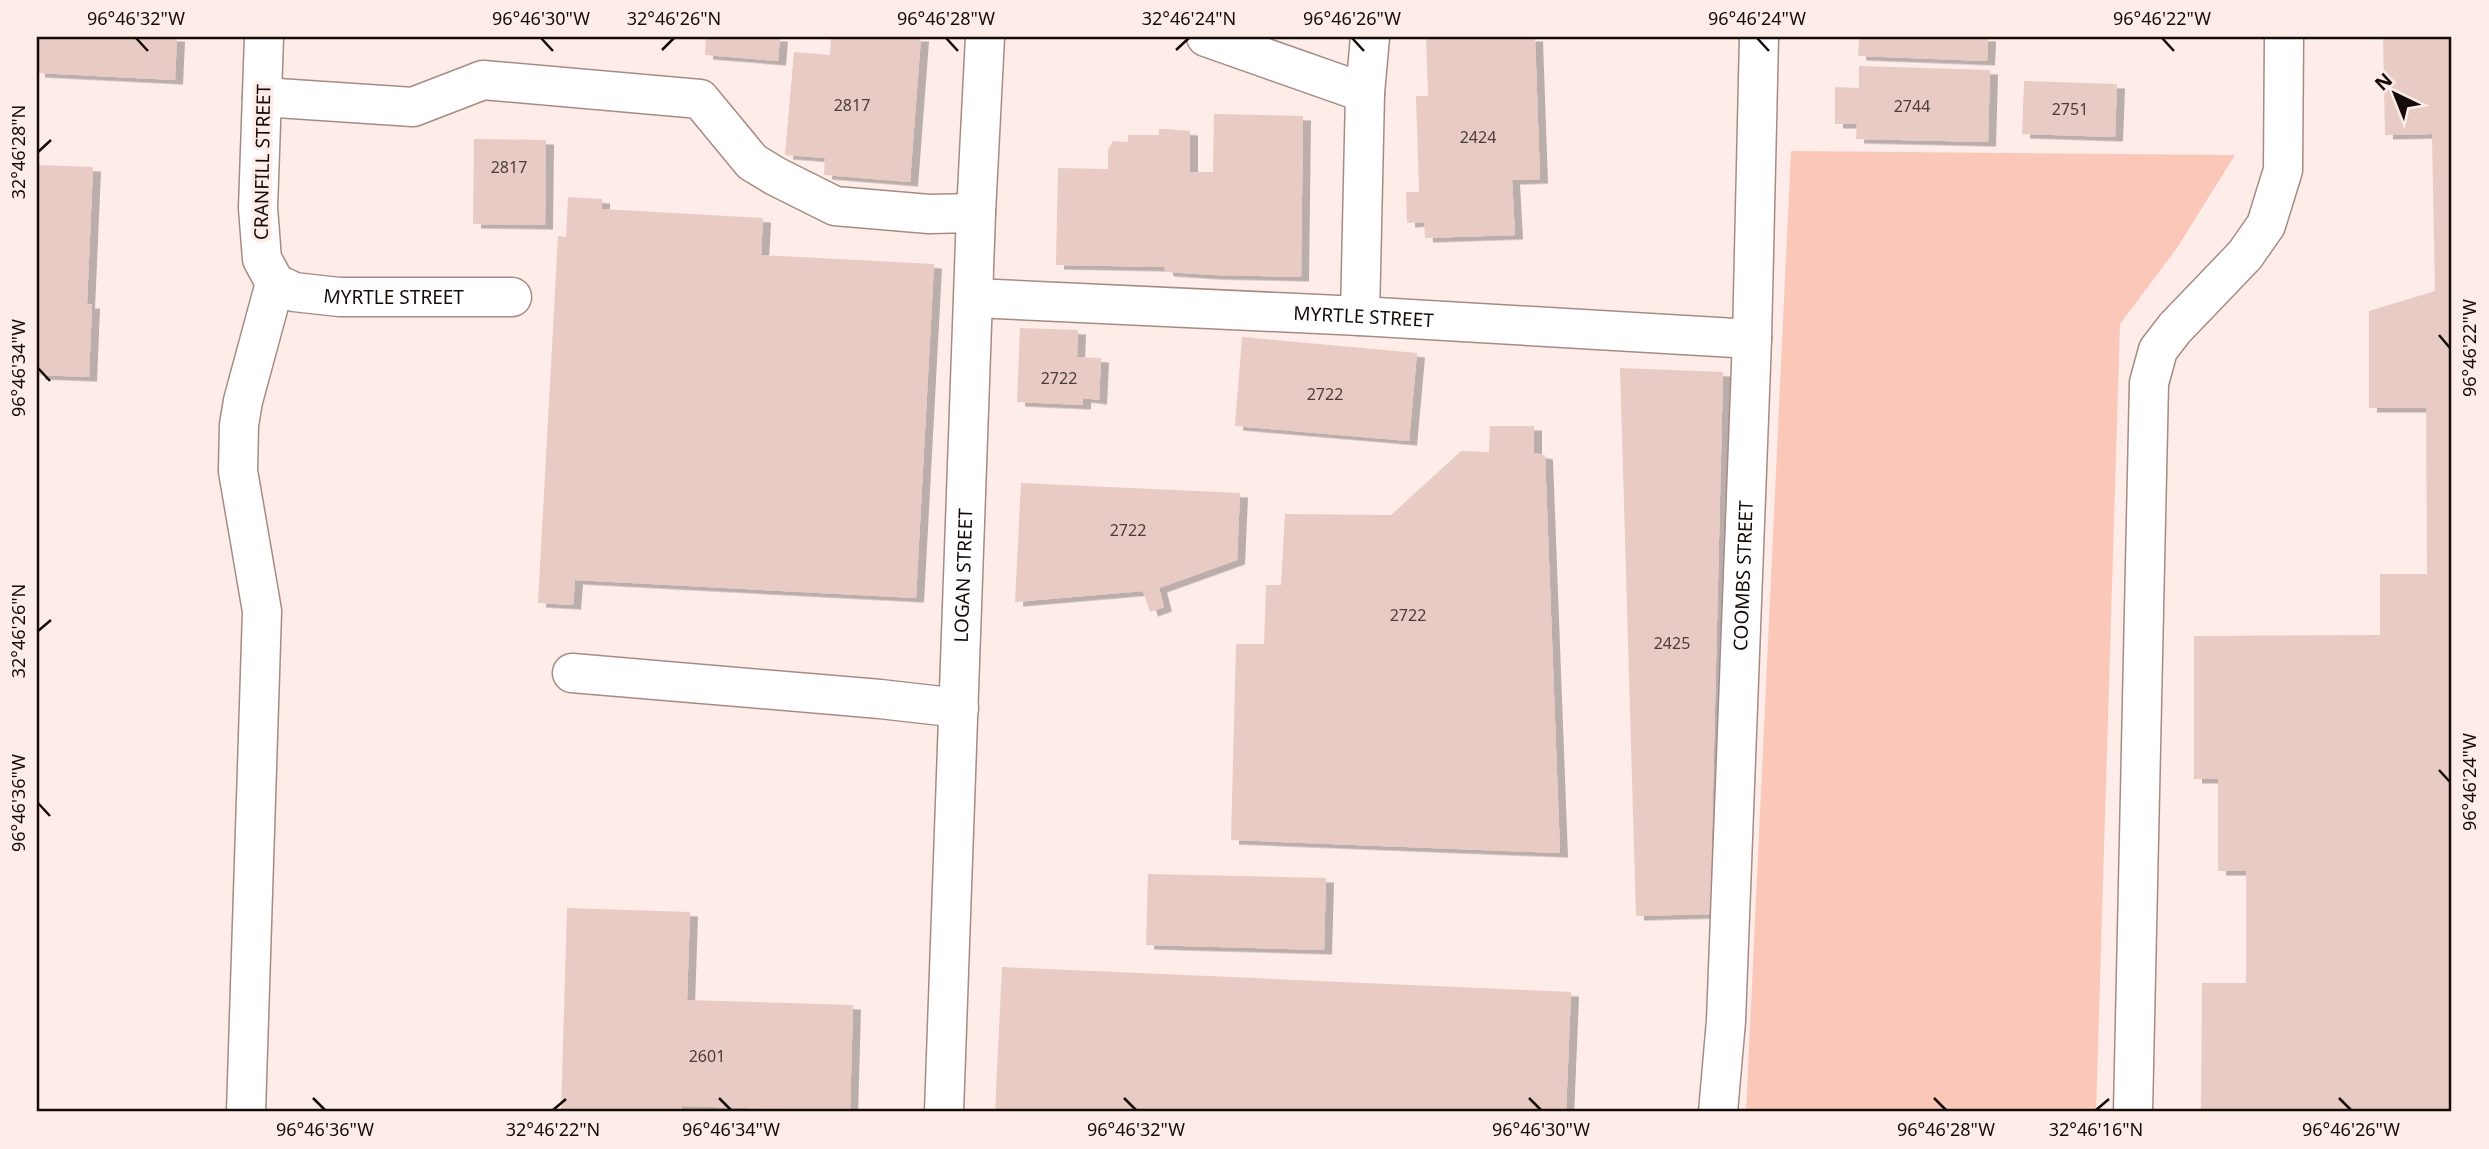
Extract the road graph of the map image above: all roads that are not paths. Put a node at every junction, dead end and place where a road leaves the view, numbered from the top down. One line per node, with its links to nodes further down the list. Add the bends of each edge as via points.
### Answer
1 (264, 37): 8 (street, CRANFILL STREET)
2 (985, 37): 9 (street, LOGAN STREET)
3 (1206, 37): 7 (street)
4 (1370, 37): 7 (street)
5 (1759, 37): 14 (street, COOMBS STREET)
6 (2284, 37): 20 (street, via 2283,170 2266,225 2245,255 2158,350 2150,383)
7 (1365, 93): 13 (street)
8 (262, 97): 9 (street, via 413,107 483,80 700,99 752,162 835,206); 10 (street, CRANFILL STREET, via 261,259)
9 (976, 213): 12 (street, LOGAN STREET)
10 (275, 283): 11 (street, MYRTLE STREET, via 294,292 339,297); 17 (street, via 243,401 238,459 262,611)
11 (512, 298)
12 (974, 298): 13 (street, MYRTLE STREET); 16 (street, LOGAN STREET)
13 (1360, 316): 14 (street, MYRTLE STREET)
14 (1752, 339): 19 (street, COOMBS STREET, via 1726,1021)
15 (572, 673): 16 (street)
16 (959, 708): 18 (street, LOGAN STREET)
17 (247, 1112)
18 (944, 1112)
19 (1717, 1112)
20 (2133, 1112)

